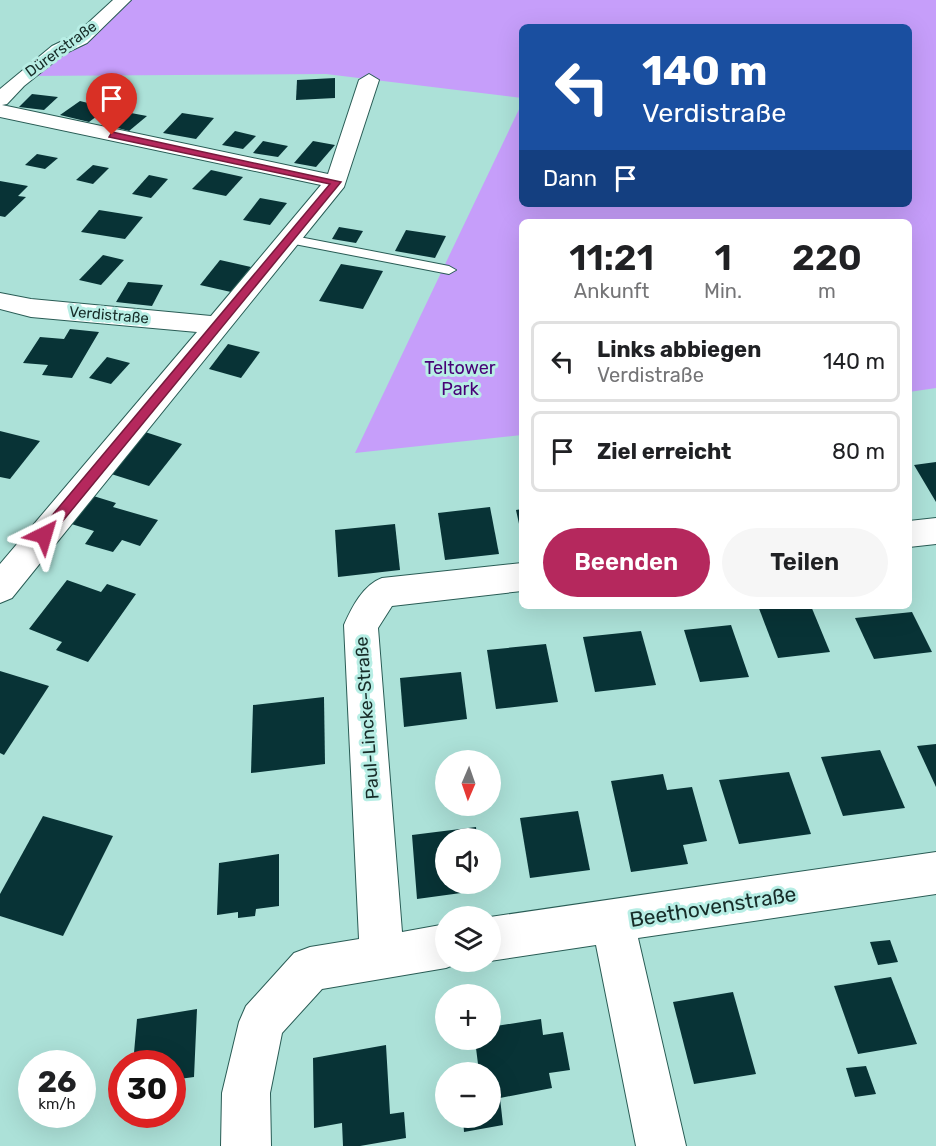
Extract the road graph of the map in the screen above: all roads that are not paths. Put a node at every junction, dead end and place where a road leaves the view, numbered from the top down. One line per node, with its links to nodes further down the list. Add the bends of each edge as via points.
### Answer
1 (123, 0): 3 (street, Dürerstraße, via 81,39 58,50)
2 (369, 80): 5 (street)
3 (0, 100)
4 (0, 111): 5 (street)
5 (336, 182): 6 (street)
6 (289, 239): 7 (lane); 9 (street)
7 (449, 270)
8 (0, 301): 9 (street, Verdistraße, via 31,308)
9 (218, 325): 13 (street)
10 (936, 531): 11 (street)
11 (912, 534)
12 (519, 577): 18 (street, Paul-Lincke-Straße, via 382,593 362,625)
13 (0, 588)
14 (936, 873): 15 (street, Beethovenstraße)
15 (612, 922): 16 (street, Beethovenstraße); 20 (street)
16 (501, 937)
17 (435, 948): 18 (street)
18 (382, 955): 19 (street, via 310,969 262,1022 246,1093)
19 (246, 1146)
20 (661, 1146)

